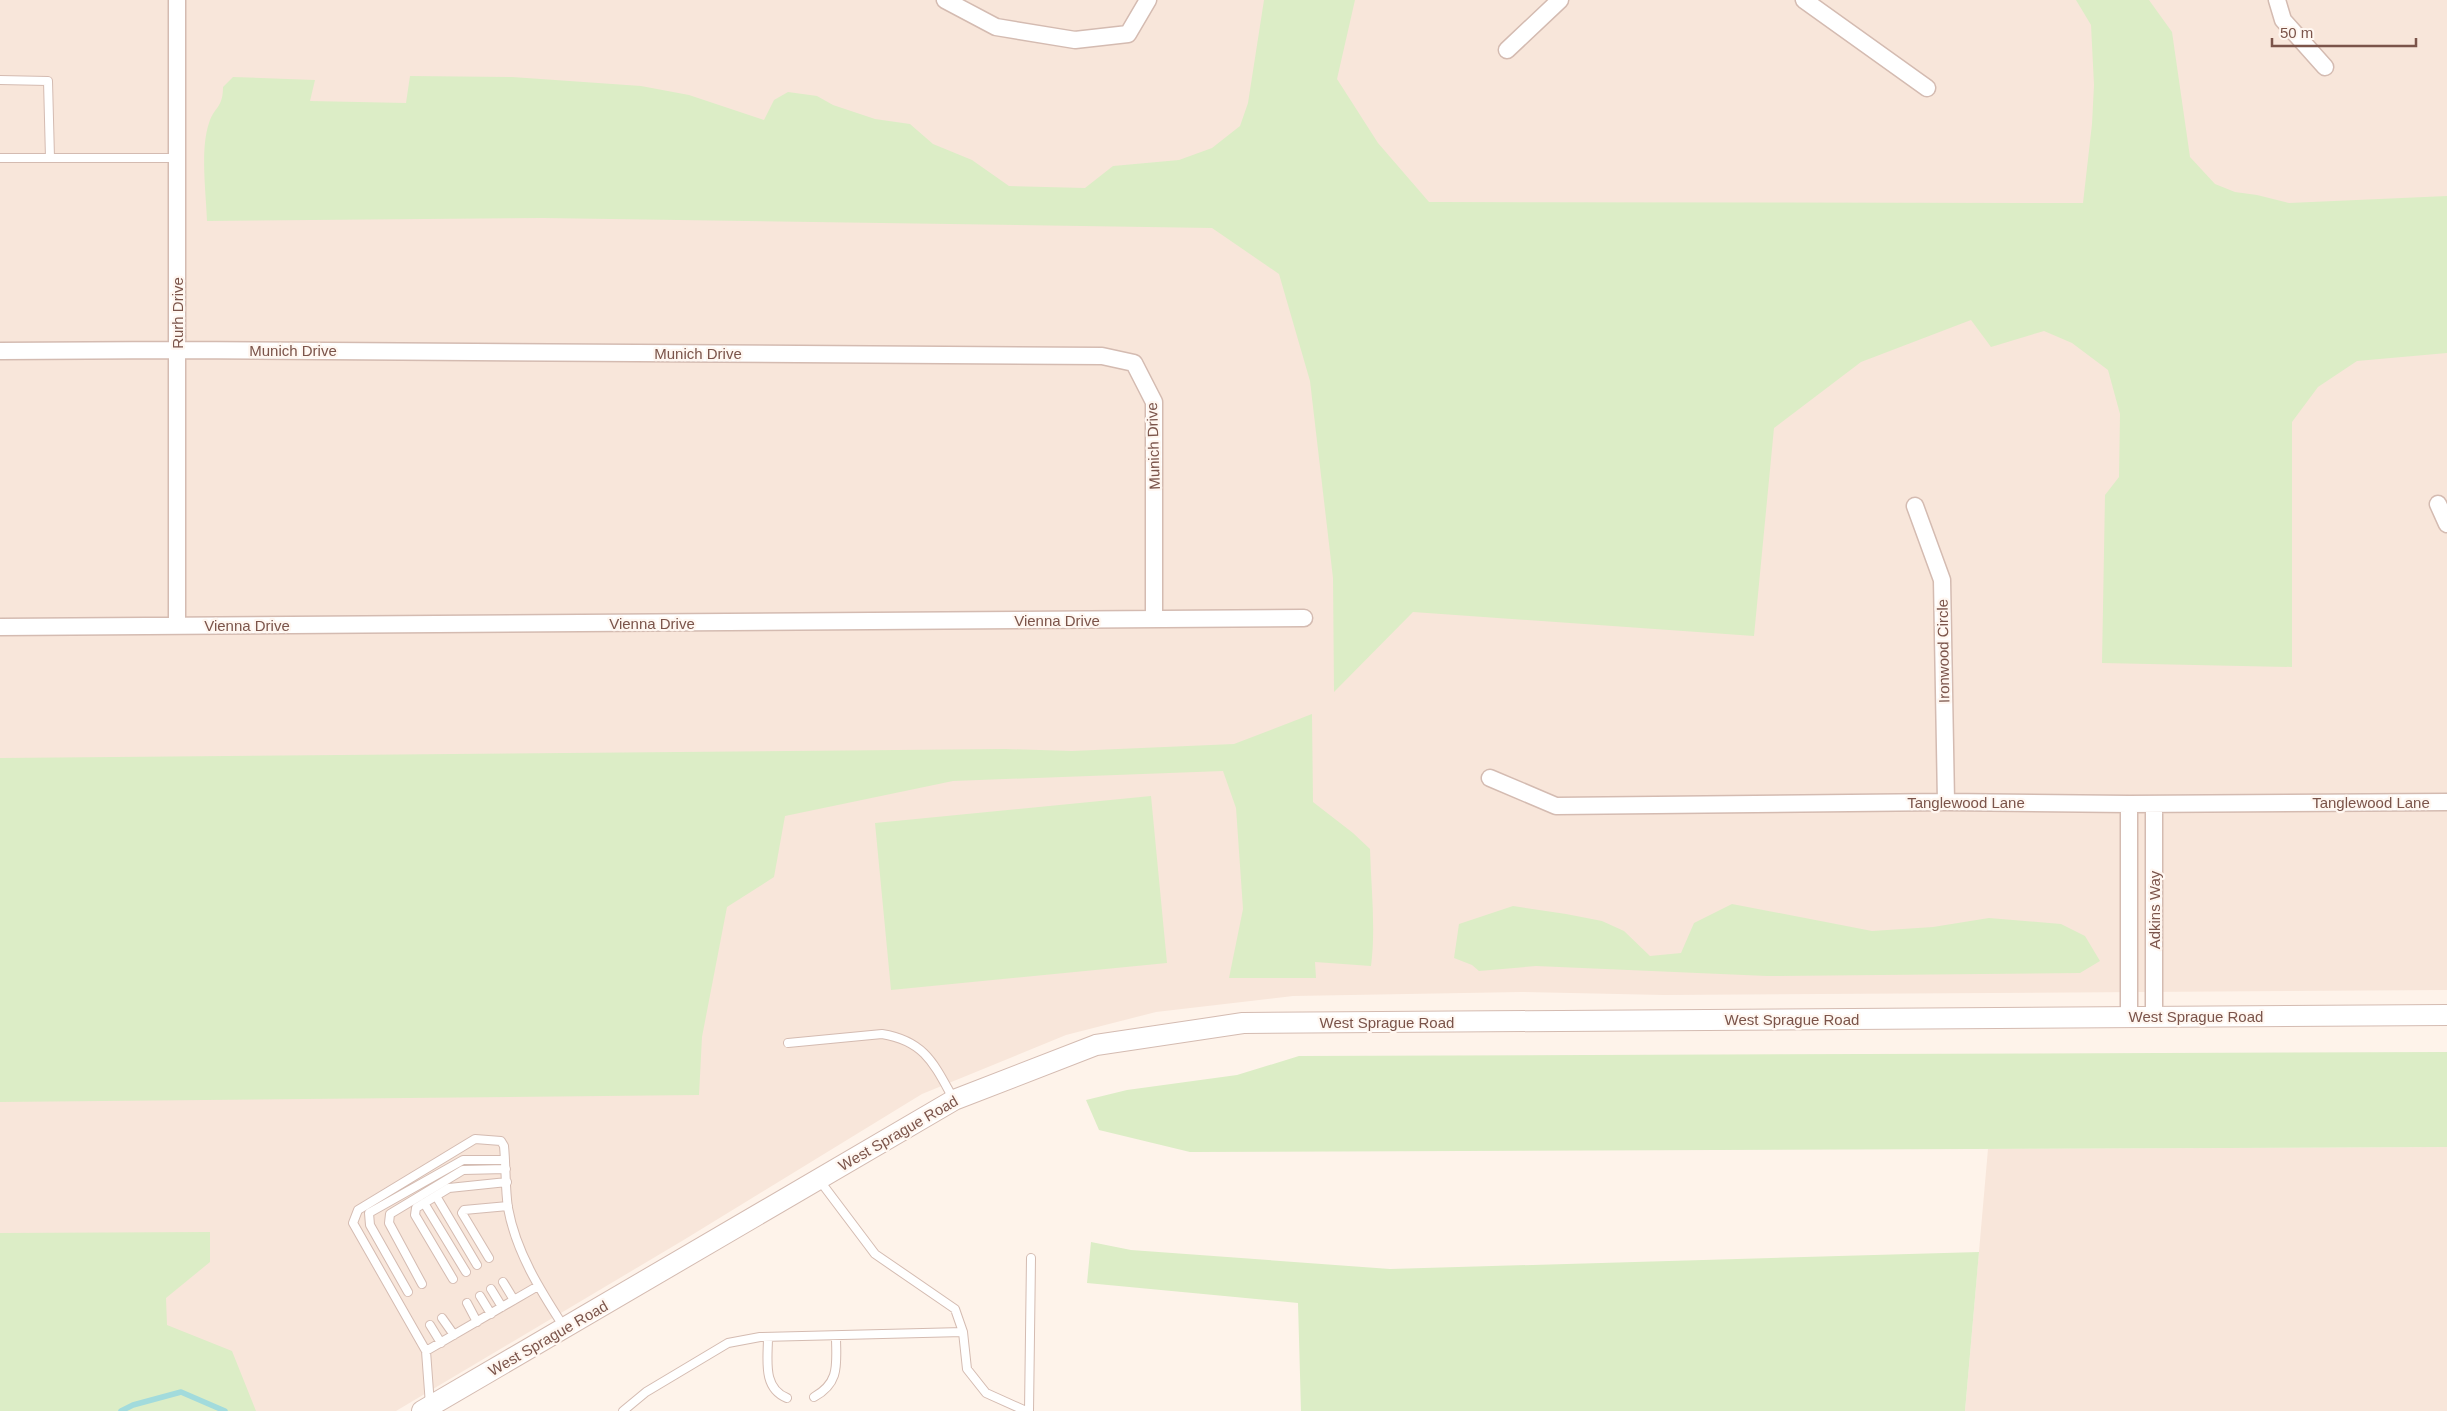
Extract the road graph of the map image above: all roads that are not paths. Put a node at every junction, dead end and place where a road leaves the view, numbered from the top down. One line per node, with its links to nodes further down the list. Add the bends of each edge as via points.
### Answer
1 (177, 0): 13 (street, Rurh Drive)
2 (946, 0): 3 (street, via 996,27 1075,40 1128,34)
3 (1148, 0)
4 (1560, 0): 7 (street)
5 (1804, 0): 10 (street)
6 (2277, 0): 8 (street, via 2284,20)
7 (1507, 50)
8 (2325, 68)
9 (0, 80): 12 (lane, via 48,81)
10 (1927, 88)
11 (0, 158): 12 (lane)
12 (50, 158): 13 (lane)
13 (176, 158): 14 (street, Rurh Drive)
14 (177, 350): 15 (street, Munich Drive); 20 (street, Munich Drive, via 1102,356 1134,363 1154,402); 21 (street, Rurh Drive)
15 (0, 351)
16 (2438, 504): 18 (street)
17 (1915, 506): 24 (street, Ironwood Circle, via 1942,580)
18 (2447, 524)
19 (1304, 618): 20 (street, Vienna Drive)
20 (1154, 619): 21 (street, Vienna Drive)
21 (177, 626): 22 (street, Vienna Drive)
22 (0, 627)
23 (1490, 778): 24 (street, Tanglewood Lane, via 1556,806)
24 (1946, 802): 26 (street, Tanglewood Lane)
25 (2447, 802): 27 (street, Tanglewood Lane)
26 (2129, 804): 27 (street, Tanglewood Lane); 28 (street, Adkins Way)
27 (2154, 804): 29 (street, Adkins Way)
28 (2129, 1016): 29 (street, West Sprague Road); 32 (street, West Sprague Road, via 1243,1023 1096,1046)
29 (2154, 1016): 30 (street, West Sprague Road)
30 (2447, 1016)
31 (788, 1043): 32 (lane, via 882,1034 897,1037 910,1042 934,1063)
32 (954, 1100): 35 (street, West Sprague Road)
33 (505, 1160): 34 (lane); 49 (lane, via 463,1160 369,1213 370,1225); 64 (lane, via 504,1146 500,1141 476,1139 358,1210 353,1223)
34 (506, 1169): 36 (lane); 46 (lane, via 463,1170 390,1214 389,1223)
35 (818, 1179): 58 (street, West Sprague Road); 59 (lane, via 875,1254 955,1309)
36 (506, 1182): 37 (lane, via 462,1185); 39 (lane)
37 (436, 1196): 38 (lane); 42 (lane)
38 (424, 1203): 43 (lane); 44 (lane, via 416,1208 415,1215)
39 (508, 1206): 40 (lane, via 462,1212); 47 (lane, via 515,1236)
40 (489, 1258)
41 (1031, 1258): 69 (lane)
42 (477, 1265)
43 (466, 1272)
44 (453, 1280)
45 (503, 1282): 51 (lane)
46 (422, 1284)
47 (538, 1286): 51 (lane); 58 (lane)
48 (491, 1289): 53 (lane)
49 (408, 1292)
50 (480, 1296): 54 (lane)
51 (514, 1300): 53 (lane)
52 (467, 1303): 56 (lane)
53 (502, 1307): 54 (lane)
54 (491, 1314): 56 (lane)
55 (442, 1318): 60 (lane)
56 (477, 1322): 60 (lane)
57 (430, 1325): 63 (lane)
58 (565, 1328): 67 (street, West Sprague Road)
59 (963, 1332): 61 (lane); 69 (lane, via 967,1369 986,1393)
60 (454, 1336): 63 (lane)
61 (836, 1336): 62 (lane); 65 (lane, via 836,1375 827,1390)
62 (768, 1337): 66 (lane, via 771,1386); 68 (lane, via 728,1343 646,1392)
63 (441, 1343): 64 (lane)
64 (426, 1352): 67 (lane)
65 (814, 1397)
66 (787, 1398)
67 (426, 1409)
68 (623, 1411)
69 (1027, 1411)

